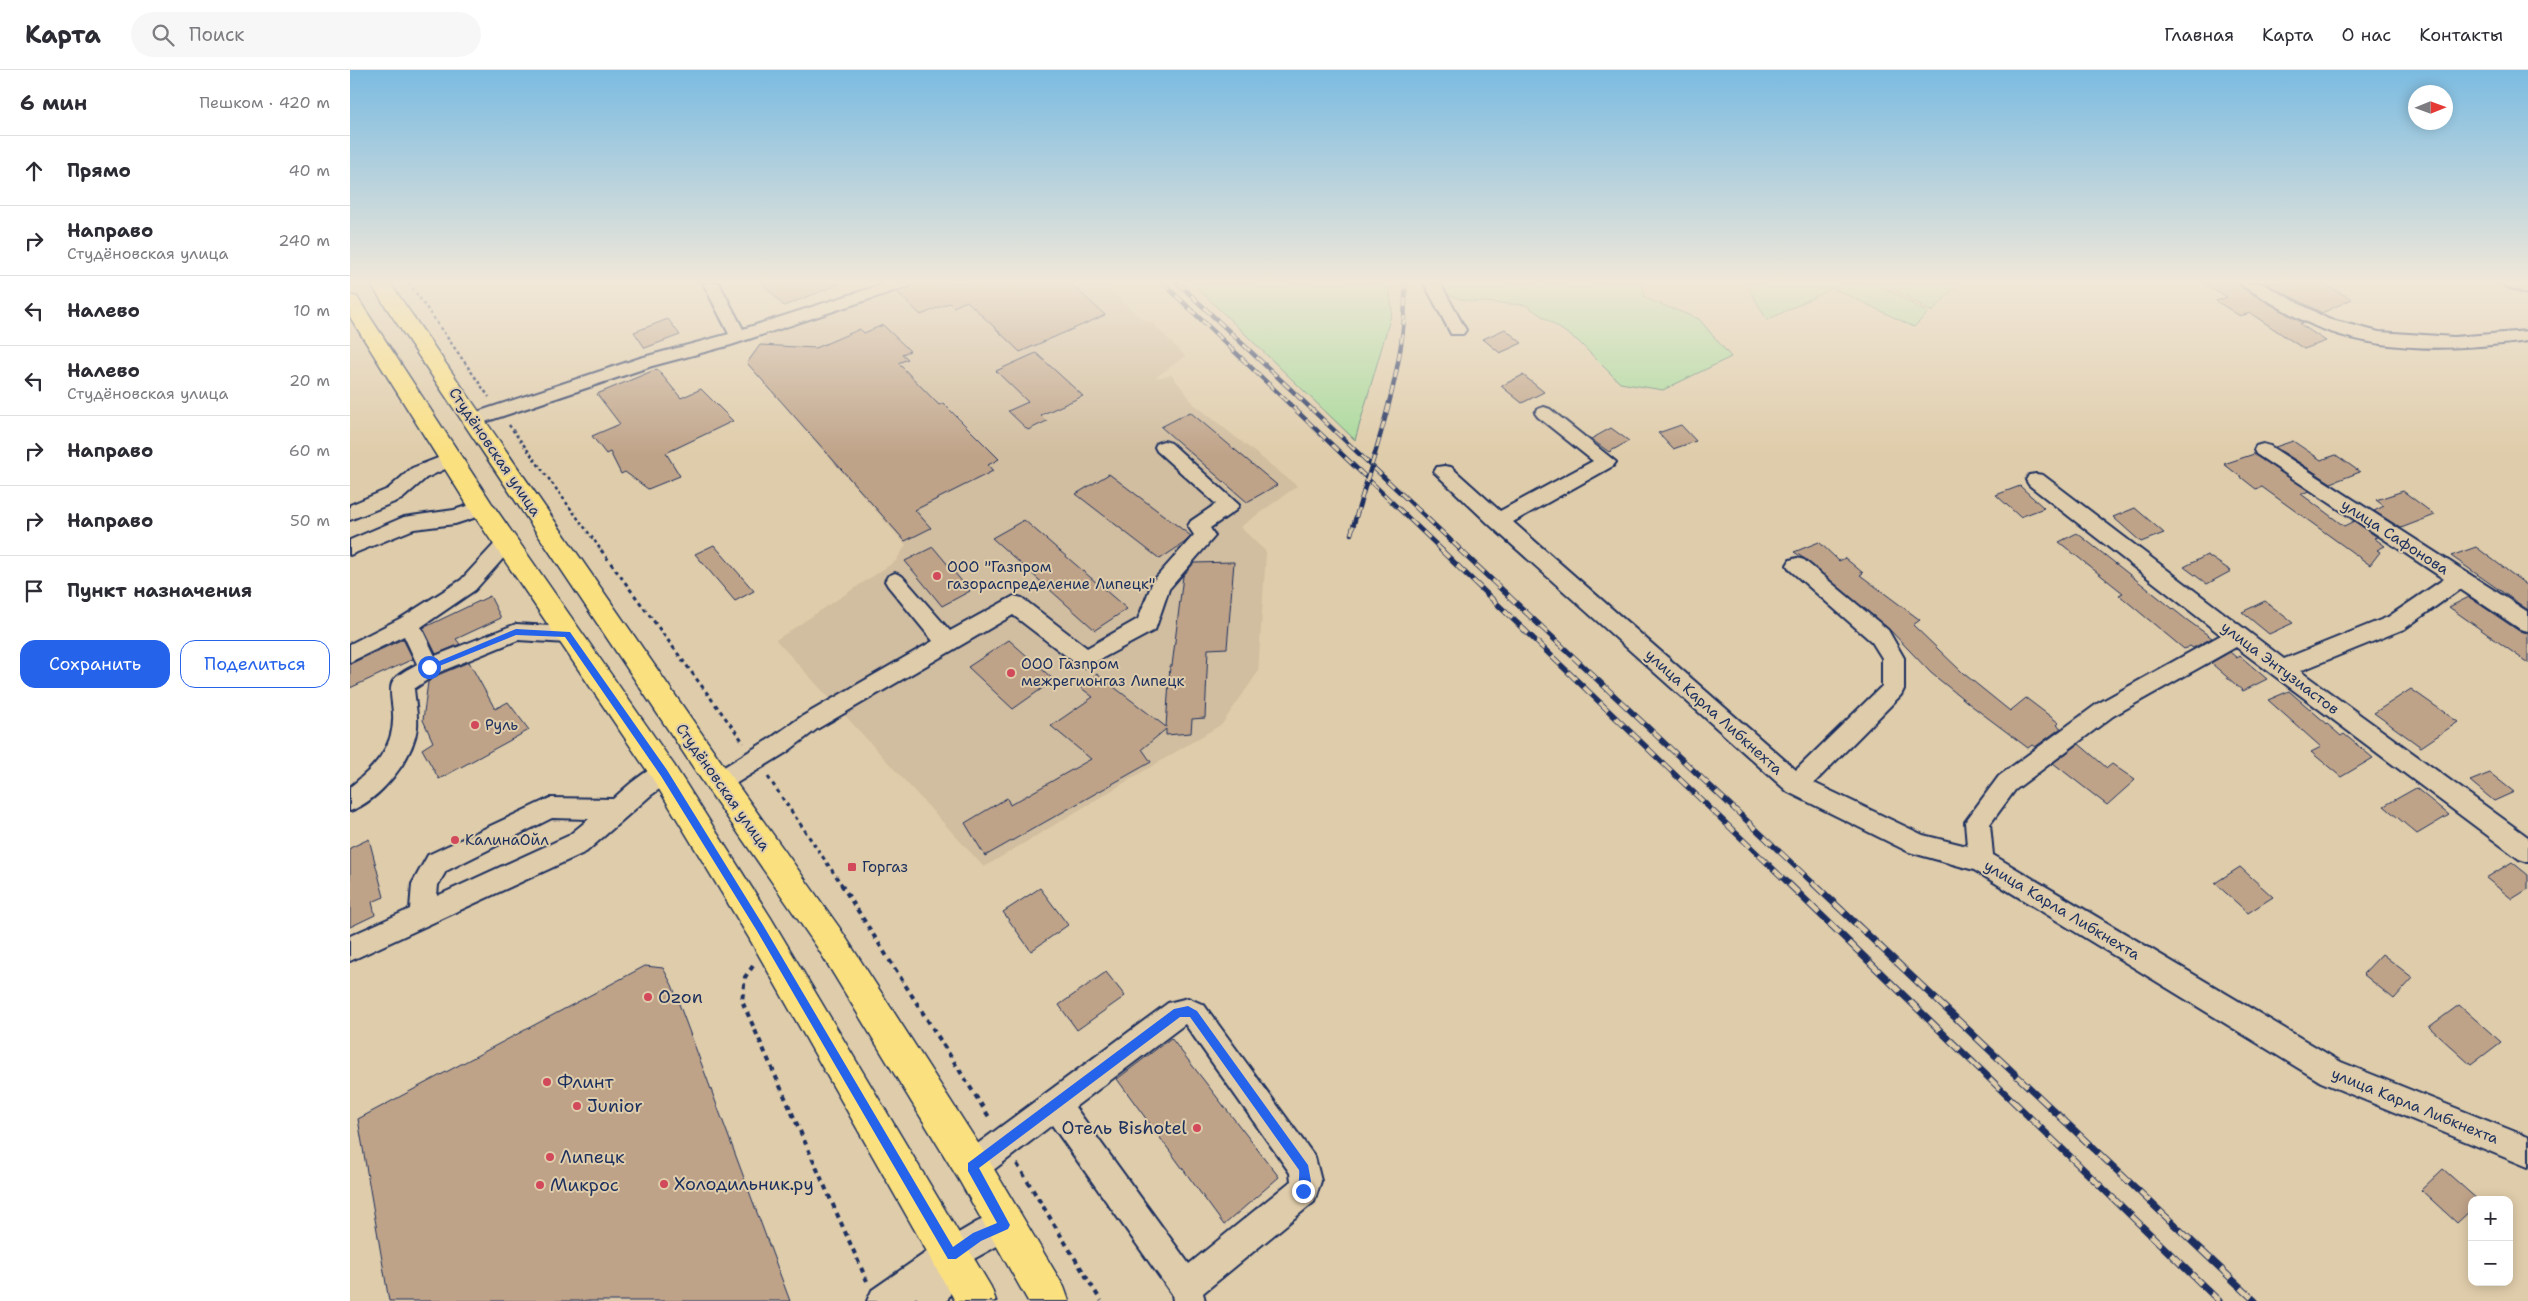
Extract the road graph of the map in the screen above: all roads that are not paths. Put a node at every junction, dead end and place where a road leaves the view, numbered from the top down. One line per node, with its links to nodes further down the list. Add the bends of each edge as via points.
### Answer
1 (375, 340): 10 (main road)
2 (425, 340): 7 (main road, Студёновская улица)
3 (722, 340): 7 (street, via 646,362)
4 (2394, 340): 5 (street)
5 (2501, 340)
6 (1544, 413): 15 (street, via 1606,462)
7 (485, 416): 30 (main road, Студёновская улица)
8 (1164, 446): 25 (street, via 1229,505 1198,526 1205,536 1160,586 1147,624 1086,659 1014,604)
9 (2263, 450): 19 (street, улица Сафонова)
10 (450, 459): 13 (main road); 14 (street, via 419,473 395,494)
11 (1444, 472): 15 (street, улица Карла Либкнехта)
12 (2036, 480): 24 (street, улица Энтузиастов)
13 (482, 508): 16 (main road); 17 (street, via 455,517 411,522)
14 (350, 513)
15 (1498, 521): 31 (street, улица Карла Либкнехта)
16 (508, 543): 22 (street, via 468,585); 23 (main road)
17 (350, 548)
18 (1797, 565): 31 (street, via 1880,636 1893,658 1893,689)
19 (2458, 579): 21 (street, улица Сафонова); 28 (street, via 2396,623)
20 (894, 581): 25 (street)
21 (2528, 623)
22 (409, 624): 26 (street); 27 (street)
23 (567, 634): 27 (street, via 516,632); 29 (main road)
24 (2237, 636): 28 (street, улица Энтузиастов); 35 (street, via 2105,710 2007,783 1977,822)
25 (948, 643): 30 (street, via 809,723)
26 (350, 654)
27 (429, 667): 32 (street, via 402,685 405,729 393,758 367,788)
28 (2281, 669): 34 (street, улица Энтузиастов)
29 (664, 773): 33 (street); 42 (main road, via 760,928)
30 (719, 782): 40 (main road, Студёновская улица, via 828,937)
31 (1796, 785): 35 (street, улица Карла Либкнехта, via 1918,844)
32 (350, 801)
33 (619, 808): 36 (street, via 577,844); 36 (street, via 550,808 437,863 425,884)
34 (2528, 851)
35 (1981, 861): 39 (street, улица Карла Либкнехта, via 2331,1072)
36 (423, 914): 37 (street)
37 (350, 949)
38 (1055, 1104): 40 (street); 43 (street); 43 (street, via 1178,1012 1188,1011 1200,1022 1304,1168 1306,1181 1303,1191)
39 (2528, 1152)
40 (972, 1167): 41 (main road, Студёновская улица)
41 (1004, 1225): 42 (street, via 977,1237); 47 (main road, Студёновская улица)
42 (952, 1255): 44 (street); 45 (street); 46 (main road)
43 (1187, 1294)
44 (883, 1300)
45 (931, 1301)
46 (977, 1301)
47 (1050, 1301)

